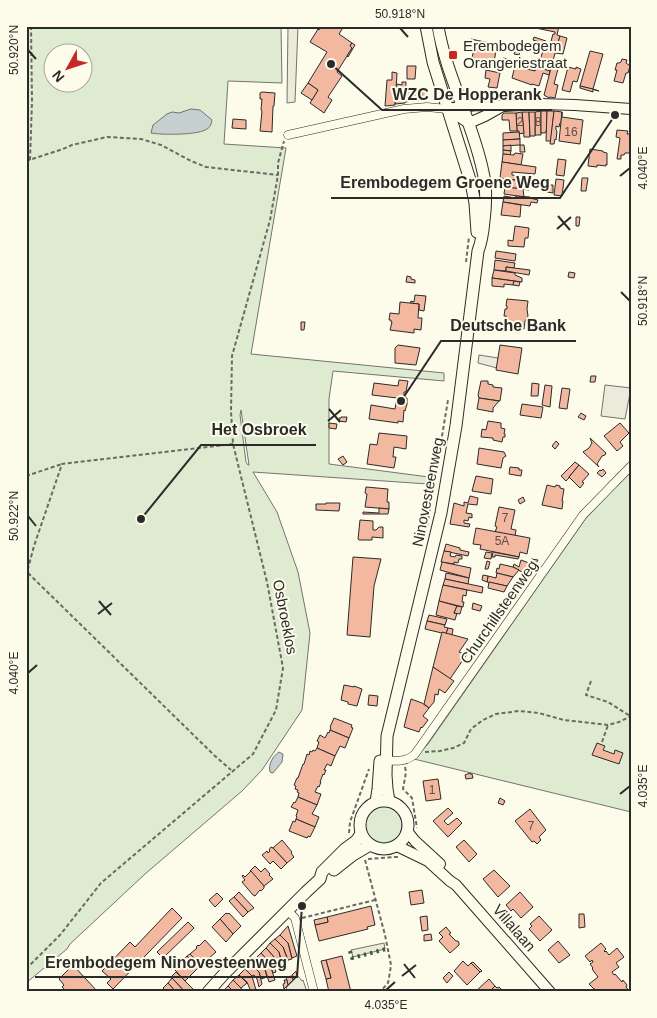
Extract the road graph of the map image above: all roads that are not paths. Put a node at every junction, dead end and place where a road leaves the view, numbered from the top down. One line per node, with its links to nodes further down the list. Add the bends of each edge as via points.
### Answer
1 (426, 26): 5 (main road, Ninovesteenweg)
2 (438, 26): 4 (main road, Ninovesteenweg, via 445,58)
3 (504, 106): 4 (street); 6 (street, via 540,104); 7 (street)
4 (464, 107): 5 (street); 7 (main road, Ninovesteenweg)
5 (447, 108): 7 (street); 8 (street, via 404,109); 9 (main road, Ninovesteenweg, via 471,183)
6 (631, 109)
7 (470, 123): 9 (main road, Ninovesteenweg, via 484,172 486,192 482,242)
8 (288, 135)
9 (478, 251): 11 (main road, Ninovesteenweg, via 456,426 441,513)
10 (631, 466): 11 (street, Churchillsteenweg, via 584,515 415,754 398,762)
11 (379, 761): 12 (main road, Ninovesteenweg); 13 (main road, Ninovesteenweg)
12 (389, 801): 13 (main road); 14 (main road, via 403,809)
13 (376, 802): 15 (main road, via 363,811 359,826)
14 (407, 832): 17 (main road); 18 (street, Villalaan)
15 (361, 834): 16 (main road); 19 (main road, via 322,872)
16 (370, 845): 17 (main road, via 383,849); 19 (main road)
17 (397, 846): 18 (street, Villalaan)
18 (435, 862): 23 (street, Villalaan, via 453,878)
19 (320, 878): 20 (main road)
20 (292, 915): 21 (main road); 22 (street)
21 (208, 992)
22 (314, 992)
23 (550, 992)

